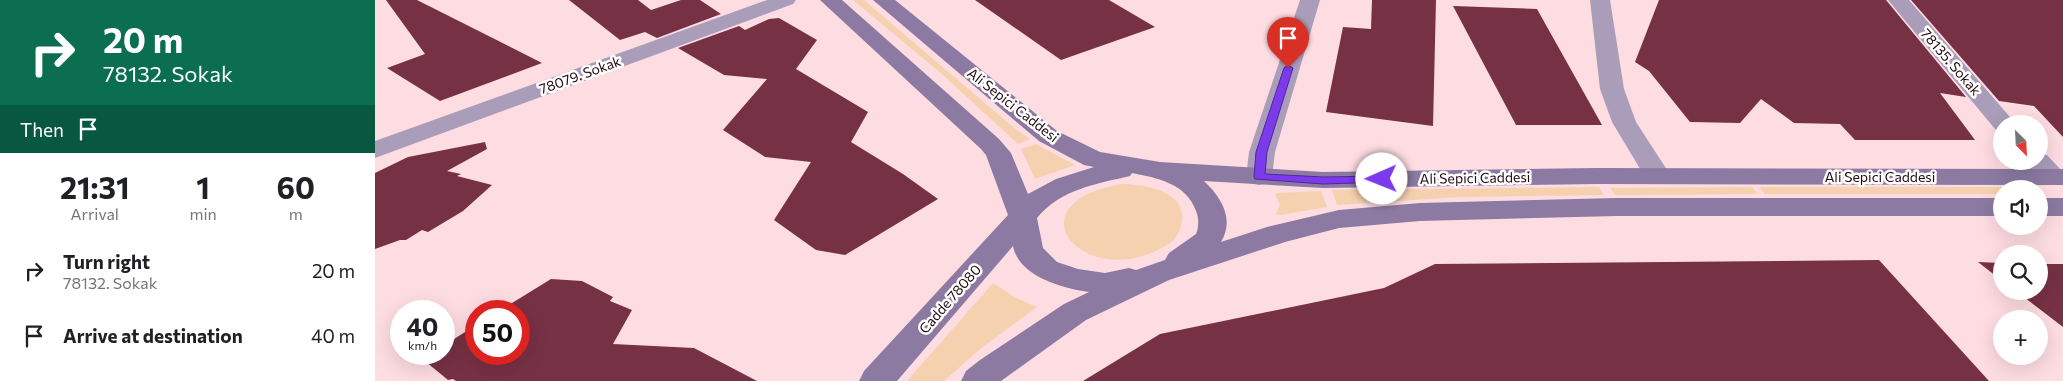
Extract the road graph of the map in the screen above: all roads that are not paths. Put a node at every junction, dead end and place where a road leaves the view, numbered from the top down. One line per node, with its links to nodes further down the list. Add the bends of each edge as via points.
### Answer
1 (786, 0): 8 (street, 78079. Sokak)
2 (830, 0): 16 (main road, via 990,144 998,153)
3 (883, 0): 9 (main road, Ali Sepici Caddesi, via 1048,136 1093,160)
4 (1310, 0): 12 (street, via 1262,152)
5 (1600, 0): 11 (street, via 1612,89 1624,122)
6 (1898, 0): 7 (street, 78135. Sokak)
7 (1996, 115)
8 (375, 150)
9 (1161, 170): 12 (main road, Ali Sepici Caddesi); 16 (main road, via 1097,173 1071,181 1050,191); 17 (main road, via 1185,179 1197,189 1210,204 1213,224 1209,238 1194,252)
10 (2051, 172): 11 (main road, Ali Sepici Caddesi)
11 (1658, 176): 12 (main road, Ali Sepici Caddesi, via 1323,180)
12 (1259, 177)
13 (1993, 207): 17 (main road, via 1617,207 1420,212 1339,219 1277,234)
14 (2048, 207): 15 (main road)
15 (2063, 207)
16 (1022, 215): 17 (main road, via 1029,251 1046,269 1073,279 1105,284); 18 (main road, Cadde 78080)
17 (1158, 273): 19 (main road, via 1075,312)
18 (876, 381)
19 (978, 381)

